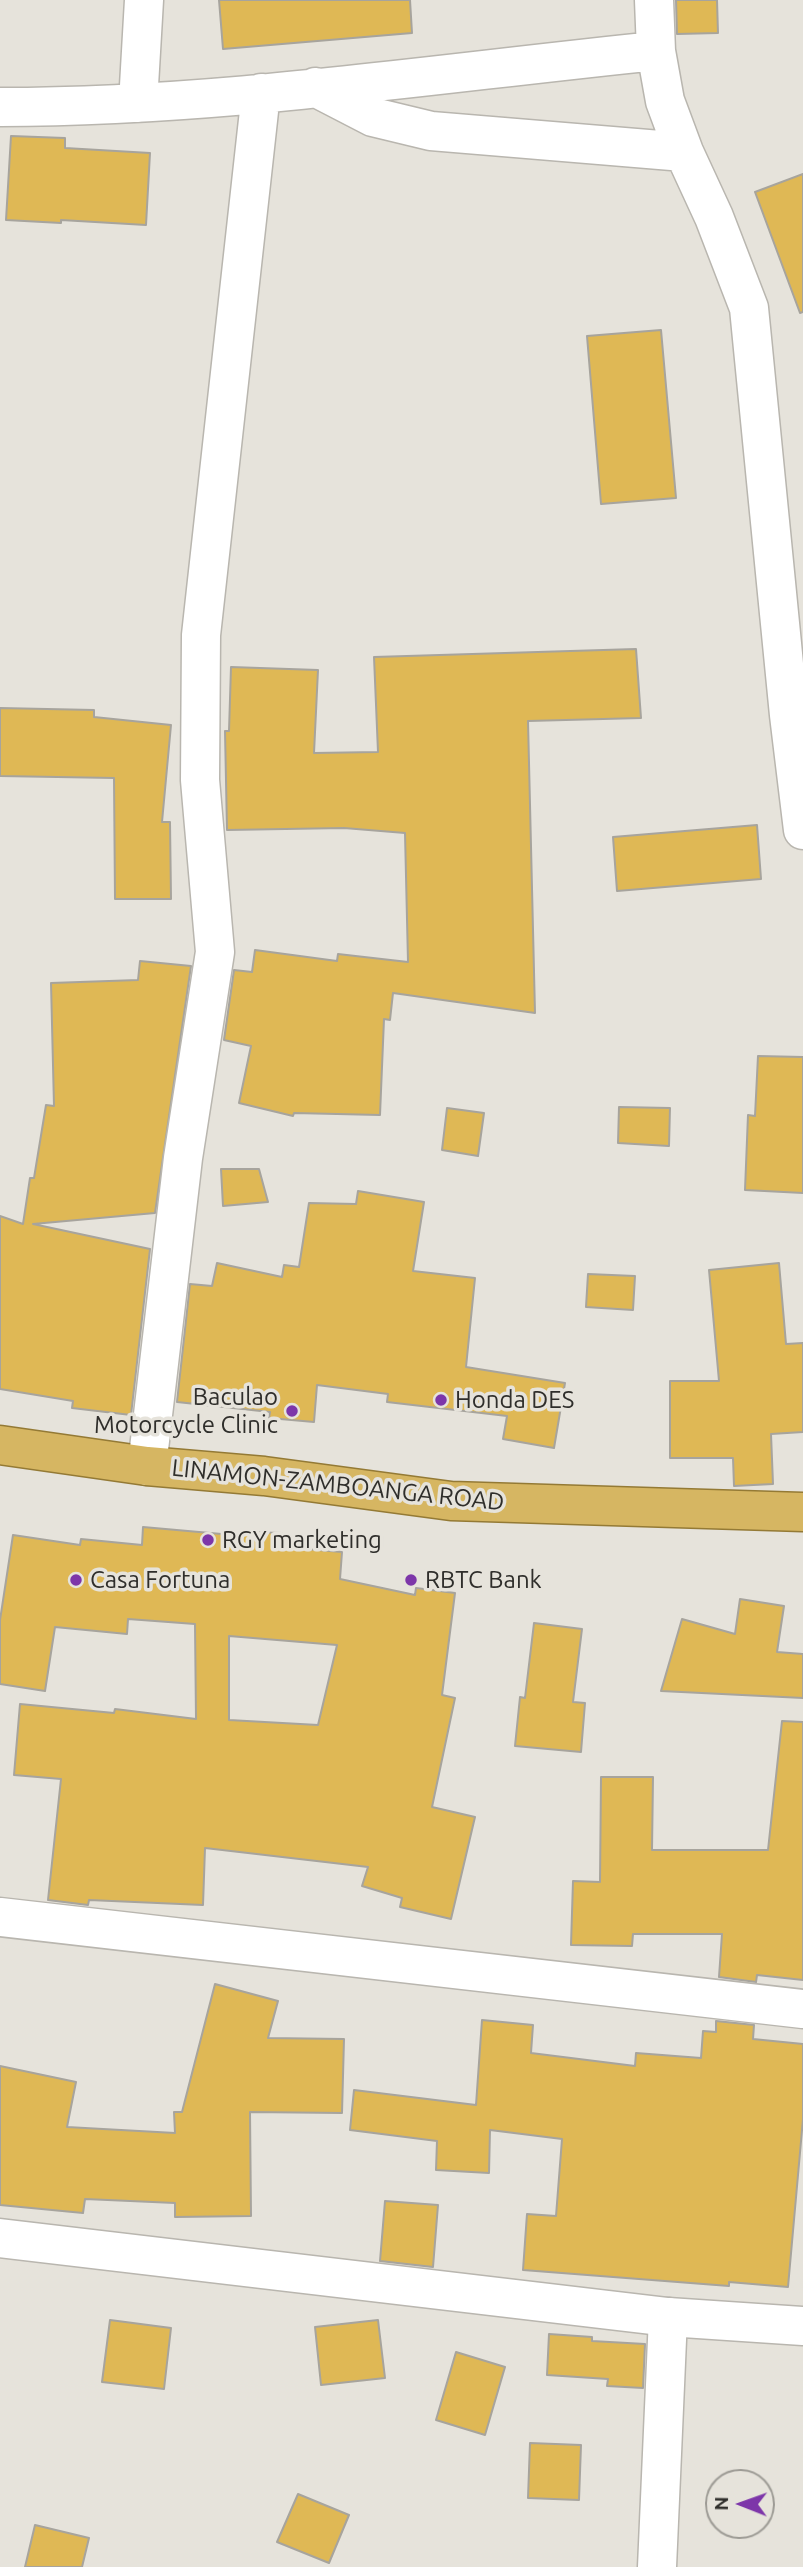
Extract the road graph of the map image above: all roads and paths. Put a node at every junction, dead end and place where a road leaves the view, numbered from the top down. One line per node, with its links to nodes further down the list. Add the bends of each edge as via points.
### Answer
1 (144, 0): 6 (street)
2 (654, 0): 3 (street)
3 (656, 51): 4 (street); 8 (street, via 665,101)
4 (315, 87): 5 (street); 8 (street, via 373,117 431,131)
5 (261, 93): 6 (street); 11 (street, via 201,635 200,780 215,952 183,1158)
6 (138, 103): 7 (street)
7 (0, 107)
8 (684, 152): 9 (street, via 749,308)
9 (803, 830)
10 (0, 1445): 11 (highway, LINAMON-ZAMBOANGA ROAD)
11 (147, 1466): 12 (highway, LINAMON-ZAMBOANGA ROAD, via 451,1501)
12 (803, 1512)
13 (0, 1917): 14 (street)
14 (803, 2009)
15 (0, 2238): 16 (street)
16 (668, 2317): 17 (street); 18 (street)
17 (803, 2326)
18 (657, 2567)

